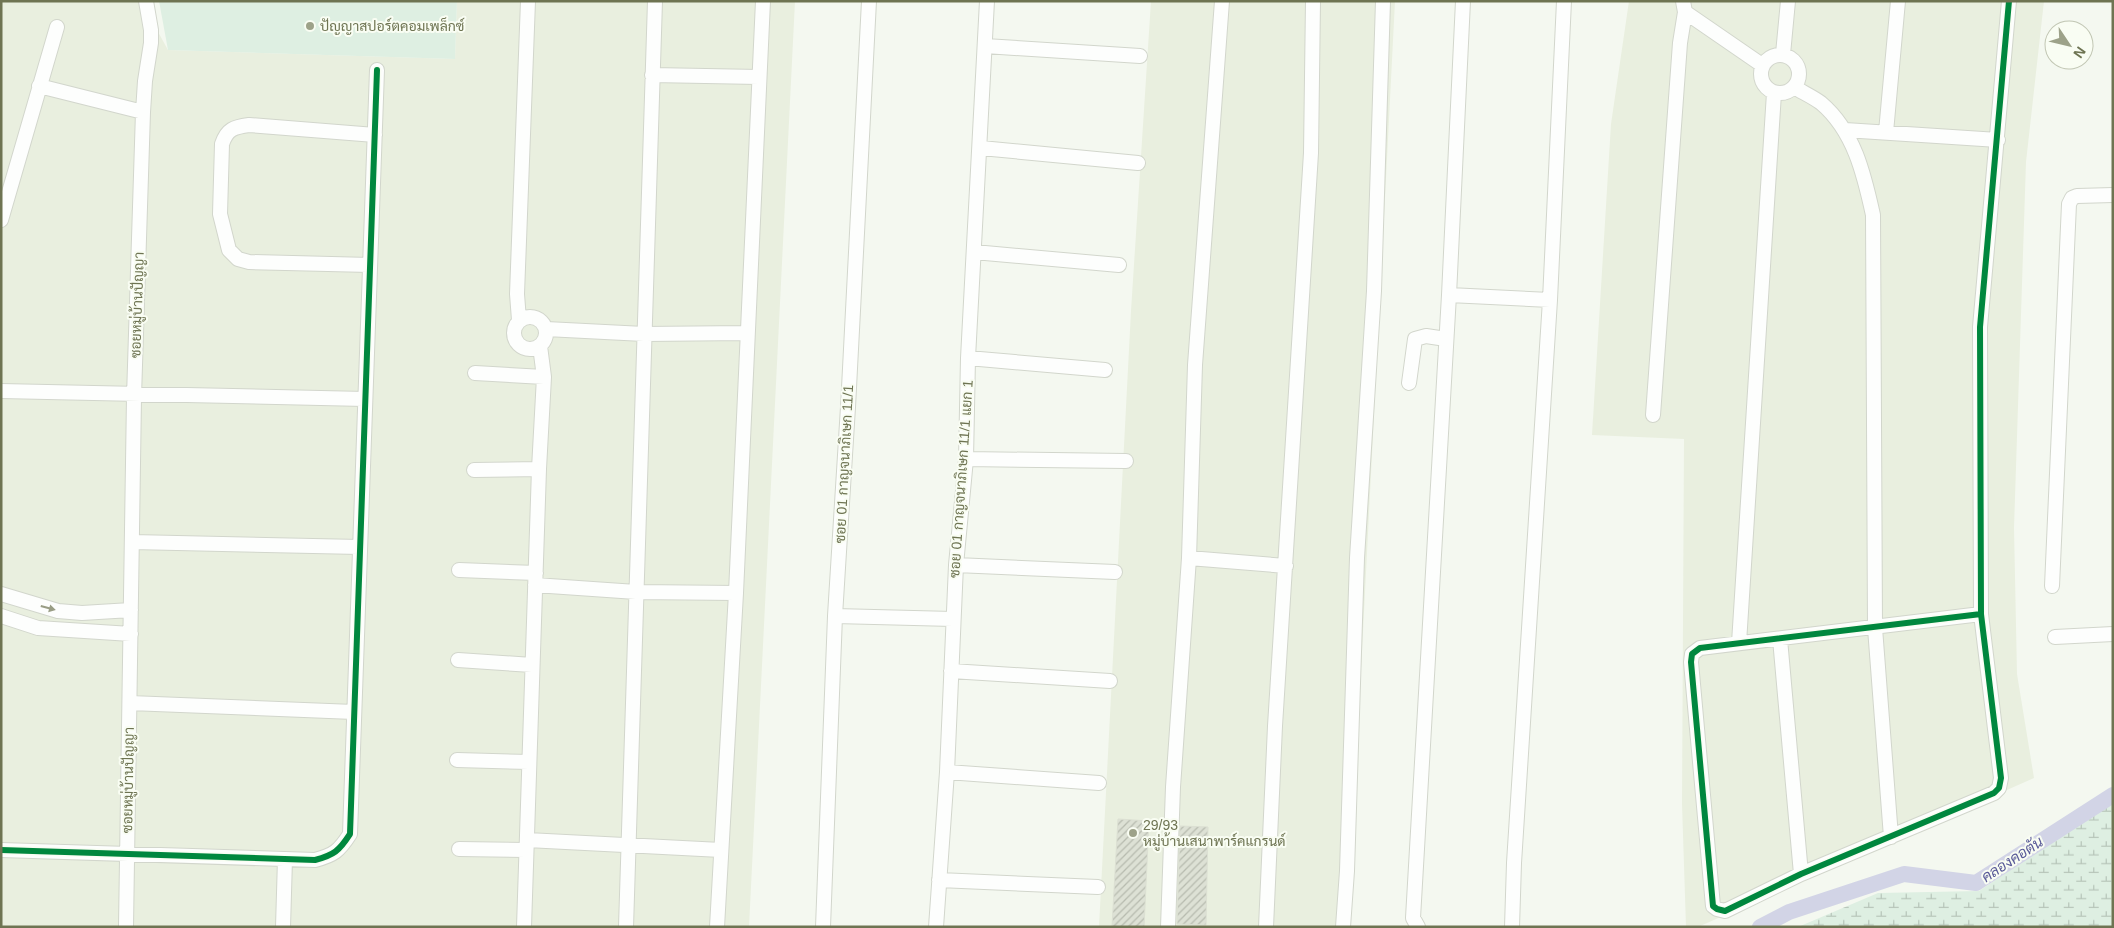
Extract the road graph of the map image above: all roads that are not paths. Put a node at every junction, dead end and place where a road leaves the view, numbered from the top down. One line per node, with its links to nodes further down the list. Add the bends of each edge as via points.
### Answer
1 (146, 1): 27 (street, ซอยหมู่บ้านปัญญา, via 151,43)
2 (528, 1): 41 (street, via 517,294)
3 (655, 1): 22 (street)
4 (763, 1): 23 (street)
5 (869, 1): 75 (street, ซอย 01 กาญจนาภิเษก 11/1)
6 (988, 1): 17 (street, ซอย 01 กาญจนาภิเษก 11/1 แยก 1)
7 (1222, 1): 62 (street, via 1195,366)
8 (1313, 1): 64 (street, via 1311,153)
9 (1382, 1): 113 (street, via 1374,291 1357,558)
10 (1463, 1): 39 (street)
11 (1564, 1): 40 (street)
12 (1788, 1): 18 (street)
13 (1898, 1): 29 (street)
14 (2009, 1): 31 (street)
15 (1684, 7): 20 (street); 55 (street)
16 (57, 28): 24 (street)
17 (985, 46): 19 (street); 32 (street, ซอย 01 กาญจนาภิเษก 11/1 แยก 1)
18 (1783, 54): 20 (street, via 1768,58); 25 (street, via 1793,59 1798,68 1799,78)
19 (1140, 56)
20 (1762, 65): 26 (street, via 1760,76 1764,86)
21 (377, 70): 30 (street)
22 (652, 75): 23 (street); 44 (street)
23 (759, 77): 43 (street)
24 (39, 86): 27 (street); 35 (street)
25 (1794, 87): 26 (street, via 1784,93); 28 (street, via 1820,103)
26 (1774, 93): 82 (street)
27 (142, 112): 53 (street, ซอยหมู่บ้านปัญญา)
28 (1845, 130): 29 (street); 77 (street, via 1863,171 1873,215)
29 (1886, 132): 31 (street)
30 (375, 135): 38 (street); 38 (street, via 249,125 234,127 225,134 222,144 220,214 229,250 238,259 248,262)
31 (1998, 140): 73 (street, via 1980,327)
32 (981, 148): 33 (street); 36 (street, ซอย 01 กาญจนาภิเษก 11/1 แยก 1)
33 (1138, 163)
34 (2113, 195): 68 (street, via 2077,196 2069,204)
35 (1, 220)
36 (974, 252): 37 (street); 47 (street, ซอย 01 กาญจนาภิเษก 11/1 แยก 1)
37 (1119, 264)
38 (370, 265): 54 (street)
39 (1449, 295): 40 (street); 45 (street)
40 (1550, 300): 115 (street)
41 (519, 320): 42 (street, via 532,316); 46 (street, via 513,334 515,341 526,349)
42 (546, 329): 44 (street); 46 (street)
43 (746, 333): 44 (street); 70 (street)
44 (644, 334): 69 (street)
45 (1446, 339): 51 (street, via 1426,336 1415,339); 114 (street, via 1412,918)
46 (540, 346): 50 (street)
47 (968, 358): 48 (street); 56 (street, ซอย 01 กาญจนาภิเษก 11/1 แยก 1)
48 (1105, 370)
49 (476, 373): 50 (street)
50 (544, 377): 58 (street)
51 (1409, 383)
52 (1, 391): 53 (street)
53 (135, 395): 54 (street); 60 (street, ซอยหมู่บ้านปัญญา)
54 (365, 399): 61 (street)
55 (1653, 415)
56 (966, 459): 57 (street); 63 (street, ซอย 01 กาญจนาภิเษก 11/1 แยก 1)
57 (1126, 461)
58 (539, 469): 59 (street); 67 (street)
59 (474, 470)
60 (132, 542): 61 (street); 72 (street, ซอยหมู่บ้านปัญญา)
61 (360, 547): 88 (street)
62 (1189, 558): 64 (street); 111 (street, via 1173,787)
63 (956, 565): 66 (street); 76 (street, ซอย 01 กาญจนาภิเษก 11/1 แยก 1)
64 (1286, 566): 112 (street)
65 (460, 570): 67 (street)
66 (1115, 572)
67 (535, 579): 69 (street); 84 (street)
68 (2052, 586)
69 (636, 592): 70 (street); 94 (street)
70 (736, 592): 98 (street)
71 (1, 594): 72 (street, one-way to 72, via 58,611)
72 (131, 610): 78 (street, ซอยหมู่บ้านปัญญา)
73 (1981, 614): 77 (street); 93 (street, via 2001,778 1999,788)
74 (1, 616): 78 (street, via 38,628)
75 (835, 616): 76 (street); 109 (street, ซอย 01 กาญจนาภิเษก 11/1)
76 (953, 619): 85 (street, ซอย 01 กาญจนาภิเษก 11/1 แยก 1)
77 (1875, 628): 81 (street); 93 (street)
78 (131, 634): 87 (street, ซอยหมู่บ้านปัญญา)
79 (2113, 634): 80 (street)
80 (2055, 637)
81 (1780, 639): 82 (street); 101 (street)
82 (1738, 643): 101 (street, via 1700,648 1692,654 1691,662 1713,906 1725,911)
83 (458, 660): 84 (street)
84 (532, 665): 90 (street)
85 (951, 671): 86 (street); 91 (street, ซอย 01 กาญจนาภิเษก 11/1 แยก 1)
86 (1110, 681)
87 (130, 703): 88 (street); 99 (street, ซอยหมู่บ้านปัญญา)
88 (354, 712): 100 (street, via 350,834 332,855 315,860)
89 (457, 760): 90 (street)
90 (529, 762): 95 (street)
91 (947, 772): 92 (street); 102 (street, ซอย 01 กาญจนาภิเษก 11/1 แยก 1)
92 (1099, 783)
93 (1891, 837): 101 (street)
94 (628, 844): 95 (street); 98 (street); 107 (street)
95 (526, 845): 96 (street); 106 (street)
96 (459, 849)
97 (1, 850): 99 (street)
98 (721, 850): 108 (street)
99 (127, 855): 100 (street); 104 (street, ซอยหมู่บ้านปัญญา)
100 (285, 859): 105 (street)
101 (1801, 874)
102 (939, 880): 103 (street); 110 (street, ซอย 01 กาญจนาภิเษก 11/1 แยก 1)
103 (1098, 886)
104 (126, 927)
105 (283, 927)
106 (524, 927)
107 (626, 927)
108 (717, 927)
109 (822, 927)
110 (936, 927)
111 (1168, 927)
112 (1266, 927)
113 (1343, 927)
114 (1418, 927)
115 (1512, 927)

